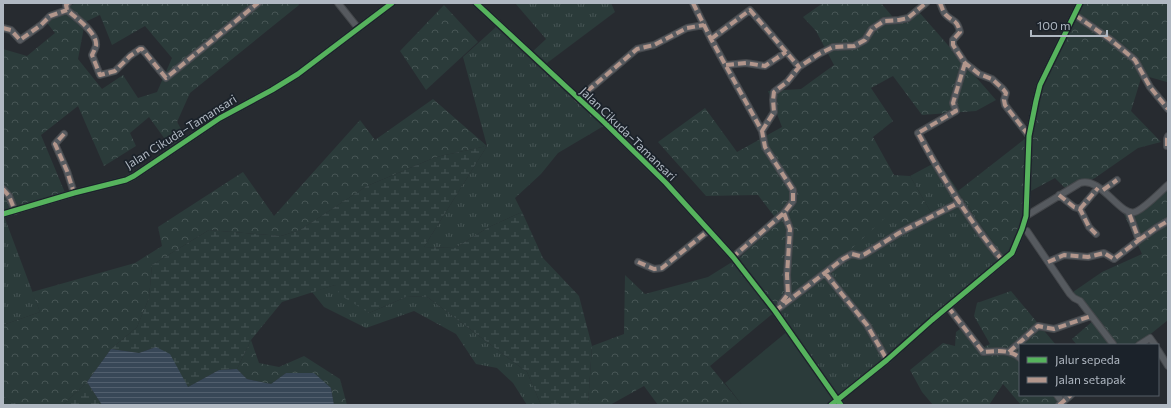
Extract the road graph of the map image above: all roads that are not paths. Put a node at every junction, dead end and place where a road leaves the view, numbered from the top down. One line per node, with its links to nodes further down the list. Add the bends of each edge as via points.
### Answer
1 (68, 3): 10 (street)
2 (258, 3): 10 (street, via 166,78 142,49 130,56 115,71 100,75 92,55 96,45 94,38 88,28)
3 (338, 3): 14 (street)
4 (392, 3): 14 (street, Jalan Cikuda–Tamansari)
5 (476, 3): 20 (street, Jalan Cikuda–Tamansari)
6 (693, 3): 12 (street)
7 (926, 3): 19 (street, via 908,18 884,21 872,29 865,40 854,46 833,47)
8 (940, 3): 17 (street, via 944,13 959,27 960,32 953,40 953,45)
9 (1080, 3): 11 (street)
10 (67, 10): 13 (street, via 50,16 20,40 10,30)
11 (1075, 15): 21 (street, via 1135,60 1150,87); 24 (street, via 1040,85)
12 (704, 26): 15 (street); 20 (street, via 687,28 654,45 637,49)
13 (3, 28)
14 (358, 28): 31 (street, Jalan Cikuda–Tamansari, via 298,74 220,118 134,176)
15 (711, 39): 16 (street, via 750,10); 18 (street)
16 (786, 52): 18 (street, via 765,66 746,63); 19 (street)
17 (964, 63): 24 (street, via 979,74 992,79 1003,89 1006,93 1005,105); 33 (street, via 953,103 956,111 918,133)
18 (726, 65): 22 (street)
19 (799, 67): 22 (street, via 787,82 774,92 774,112)
20 (578, 99): 42 (street, Jalan Cikuda–Tamansari, via 666,183)
21 (1168, 109)
22 (762, 131): 36 (street, via 765,147 792,190 793,201)
23 (64, 134): 31 (street, via 55,144)
24 (1030, 136): 39 (street)
25 (1168, 136): 26 (street)
26 (1167, 146)
27 (1117, 180): 30 (street)
28 (1168, 185): 37 (street, via 1148,203)
29 (3, 189): 35 (street)
30 (1101, 189): 32 (street, via 1086,181); 34 (street); 37 (street)
31 (74, 193): 35 (street, Jalan Cikuda–Tamansari)
32 (1059, 195): 34 (street); 39 (street)
33 (960, 202): 46 (street, via 984,239); 49 (street, via 865,254 852,254)
34 (1080, 209): 43 (street, via 1088,227)
35 (15, 211): 38 (street, Jalan Cikuda–Tamansari)
36 (784, 213): 45 (street); 51 (street, via 790,229 788,294)
37 (1130, 213): 44 (street)
38 (3, 214)
39 (1026, 216): 41 (street)
40 (1168, 221): 44 (street)
41 (1022, 229): 46 (street, via 1012,252); 48 (street, via 1027,231)
42 (708, 231): 45 (street, Jalan Cikuda–Tamansari); 47 (street, via 662,268 654,269)
43 (1096, 234)
44 (1139, 240): 48 (street, via 1114,259 1104,253 1088,257 1064,255)
45 (733, 257): 51 (street, Jalan Cikuda–Tamansari)
46 (1002, 260): 50 (street)
47 (638, 262)
48 (1048, 262): 52 (street, via 1070,294 1080,301)
49 (825, 273): 51 (street); 59 (street, via 867,325)
50 (948, 306): 56 (street, via 983,352); 59 (street)
51 (775, 311): 62 (street, Jalan Cikuda–Tamansari)
52 (1091, 316): 53 (street); 56 (street, via 1054,329 1038,326)
53 (1113, 344)
54 (1141, 344): 55 (street, via 1150,338)
55 (1154, 344)
56 (1009, 352): 58 (street)
57 (1159, 352): 60 (street)
58 (1019, 357)
59 (887, 360): 62 (street)
60 (1168, 366)
61 (1070, 396): 63 (street)
62 (836, 403)
63 (1060, 404)

